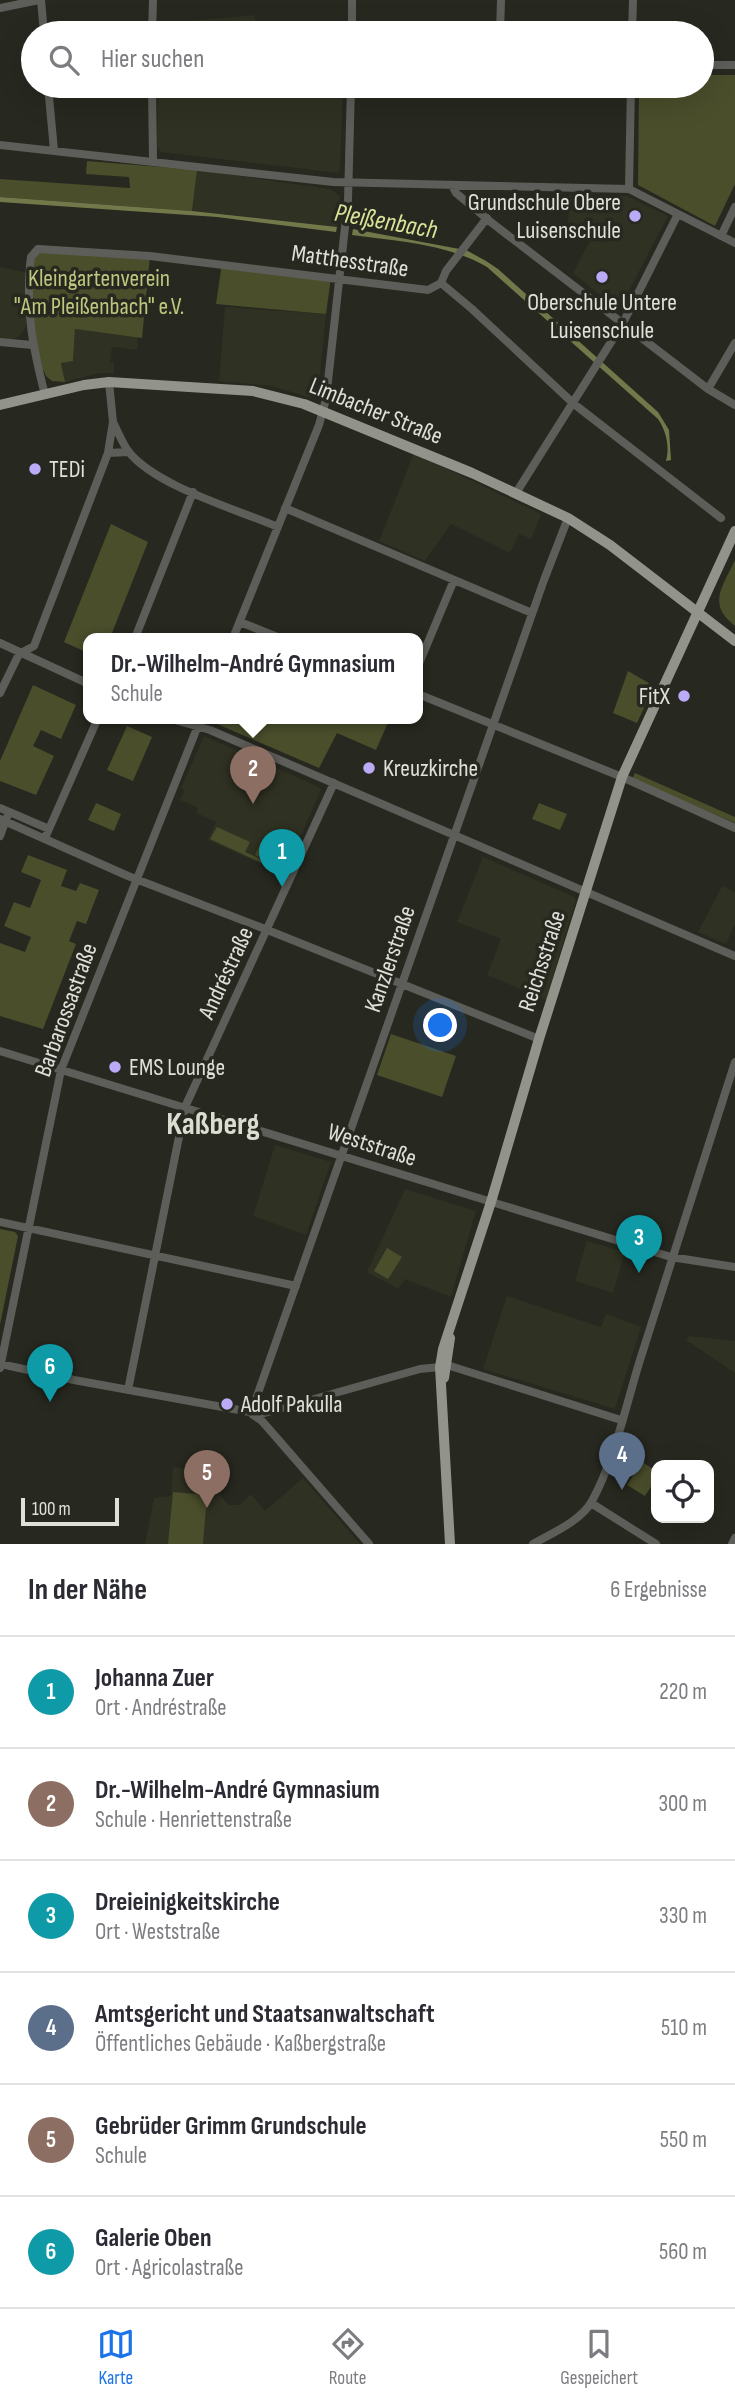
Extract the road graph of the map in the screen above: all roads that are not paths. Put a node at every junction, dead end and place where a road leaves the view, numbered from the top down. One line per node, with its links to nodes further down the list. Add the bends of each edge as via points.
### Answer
1 (40, 0): 6 (street); 7 (street)
2 (153, 0): 8 (street)
3 (352, 0): 9 (street)
4 (501, 0): 10 (street)
5 (633, 0): 11 (street)
6 (0, 8)
7 (43, 21)
8 (152, 21)
9 (352, 21)
10 (500, 21)
11 (632, 21)
12 (714, 65): 13 (street)
13 (735, 65)
14 (49, 98): 19 (street)
15 (152, 98): 20 (street)
16 (351, 98): 21 (street)
17 (631, 98): 23 (street)
18 (0, 145): 19 (street)
19 (54, 150): 20 (street)
20 (153, 160): 21 (street)
21 (349, 183): 22 (street); 29 (street)
22 (452, 185): 23 (street); 26 (street)
23 (629, 189): 25 (street)
24 (735, 207): 27 (street)
25 (678, 214): 27 (street); 31 (street)
26 (487, 218): 30 (street); 31 (street)
27 (721, 236): 28 (street)
28 (735, 243)
29 (340, 278): 30 (street, Matthesstraße, via 428,290); 34 (street, Matthesstraße, via 150,256 38,249 31,257 29,273); 41 (street)
30 (441, 282): 38 (street, Matthesstraße)
31 (623, 323): 36 (street); 38 (street)
32 (0, 342): 34 (street)
33 (735, 343): 36 (street)
34 (32, 345): 37 (street, Matthesstraße)
35 (109, 382): 37 (main road, Limbacher Straße); 41 (main road, Limbacher Straße, via 253,391); 42 (street)
36 (708, 388): 40 (street)
37 (45, 395): 39 (main road, Limbacher Straße)
38 (574, 404): 46 (street); 49 (street, Matthesstraße)
39 (0, 405)
40 (735, 405)
41 (322, 411): 46 (main road, Limbacher Straße); 47 (street)
42 (113, 422): 43 (street); 44 (street)
43 (129, 452): 44 (street); 45 (street, via 155,473)
44 (108, 453): 61 (street, via 34,646)
45 (193, 492): 50 (street); 56 (street)
46 (516, 493): 48 (main road, Limbacher Straße)
47 (285, 508): 50 (street); 52 (street)
48 (568, 518): 53 (street, Kanzlerstraße); 54 (main road, Limbacher Straße)
49 (721, 518)
50 (278, 527): 55 (street)
51 (735, 531): 54 (main road, Reichsstraße)
52 (454, 580): 53 (street); 62 (street)
53 (533, 613): 69 (street, Kanzlerstraße)
54 (697, 613): 59 (main road, Limbacher Straße); 70 (main road, Reichsstraße)
55 (240, 622): 57 (street); 58 (street)
56 (137, 633)
57 (235, 633)
58 (268, 633)
59 (735, 641)
60 (0, 643): 61 (street)
61 (19, 654): 63 (street); 64 (street)
62 (423, 654)
63 (83, 681)
64 (0, 693)
65 (423, 696): 69 (street)
66 (96, 724): 76 (street)
67 (199, 724): 80 (street, Barbarossastraße)
68 (202, 724): 71 (street)
69 (493, 724): 70 (street); 77 (street, Kanzlerstraße)
70 (622, 777): 75 (street); 81 (main road, Reichsstraße)
71 (334, 783): 77 (street); 82 (street, Andréstraße)
72 (0, 807): 73 (street)
73 (10, 811): 74 (street); 76 (street)
74 (3, 820): 78 (street); 79 (street)
75 (735, 828)
76 (49, 829): 79 (street)
77 (454, 835): 81 (street); 84 (street, Kanzlerstraße)
78 (0, 836)
79 (45, 838): 80 (street)
80 (137, 879): 82 (street); 88 (street, Barbarossastraße)
81 (586, 893): 83 (street); 85 (main road, Reichsstraße)
82 (268, 930): 84 (street); 89 (street, Andréstraße)
83 (735, 956)
84 (401, 984): 85 (street); 90 (street, Kanzlerstraße)
85 (539, 1040): 91 (main road, Reichsstraße)
86 (0, 1051): 88 (street, Weststraße)
87 (735, 1062): 95 (street)
88 (61, 1070): 89 (street, Weststraße); 93 (street, Barbarossastraße)
89 (185, 1107): 90 (street, Weststraße); 94 (street, Andréstraße)
90 (341, 1155): 91 (street, Weststraße); 97 (street, Kanzlerstraße)
91 (491, 1202): 95 (street, Weststraße); 99 (main road, Reichsstraße, via 450,1330)
92 (0, 1222): 93 (street)
93 (28, 1228): 94 (street); 98 (street, Barbarossastraße)
94 (156, 1255): 97 (street); 100 (street, Andréstraße)
95 (671, 1257): 96 (street, Weststraße); 102 (street)
96 (735, 1267)
97 (296, 1286): 101 (street, Kanzlerstraße)
98 (0, 1365): 100 (street)
99 (444, 1366): 101 (street, via 420,1368 261,1414); 102 (street); 106 (main road, Reichsstraße)
100 (128, 1390): 101 (street)
101 (251, 1413): 105 (street)
102 (621, 1420): 103 (street)
103 (591, 1503): 107 (street, via 559,1530); 108 (street)
104 (735, 1538): 109 (street)
105 (369, 1544)
106 (450, 1544)
107 (533, 1544)
108 (656, 1544)
109 (732, 1544)

